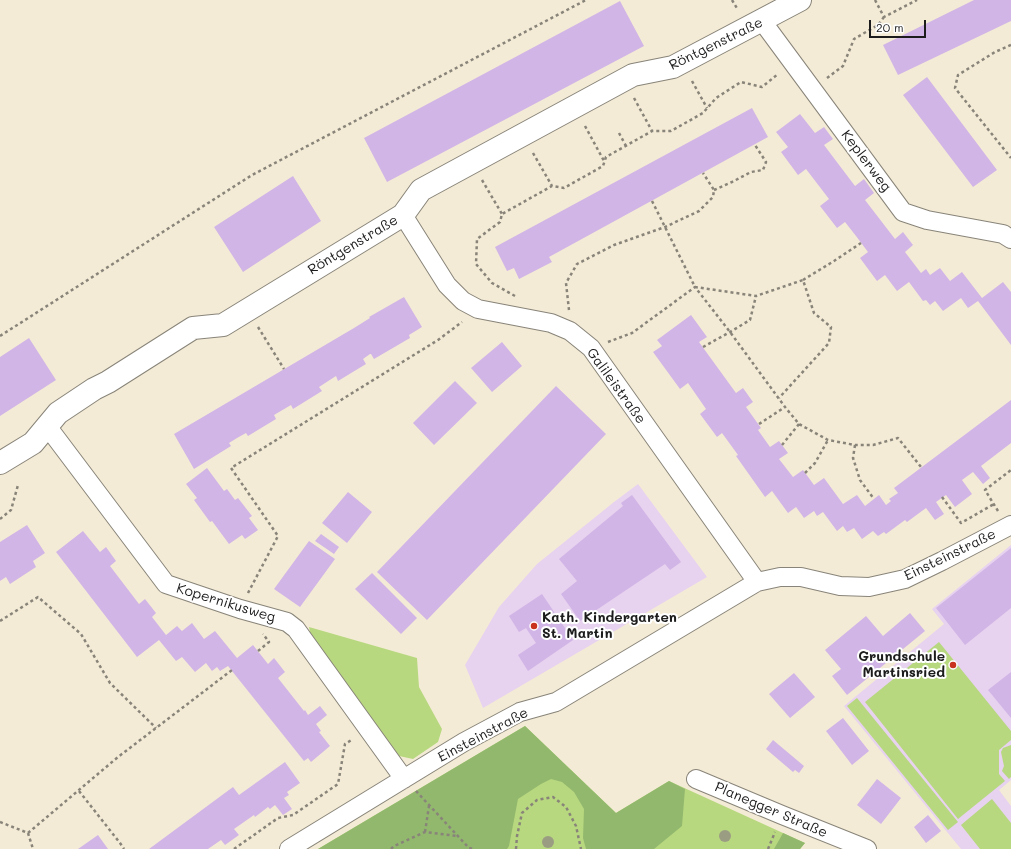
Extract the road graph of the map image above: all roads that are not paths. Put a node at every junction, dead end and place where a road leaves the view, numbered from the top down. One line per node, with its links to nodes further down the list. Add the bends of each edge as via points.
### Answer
1 (800, 0): 2 (street, Röntgenstraße)
2 (762, 21): 3 (street, Röntgenstraße, via 673,68 633,75 421,190); 4 (street, Keplerweg, via 903,212 927,220 1003,234)
3 (403, 215): 5 (street, Röntgenstraße, via 223,325 193,328 58,413); 8 (street, Galileistraße, via 447,285 463,301 478,309 551,323 570,331 591,348)
4 (1011, 239)
5 (47, 426): 6 (street, Röntgenstraße, via 33,443); 9 (street, Kopernikusweg, via 166,584 287,622 296,629)
6 (0, 463)
7 (1010, 525): 8 (street, Einsteinstraße, via 898,581 869,587 840,586 801,577 780,577)
8 (757, 582): 9 (street, Einsteinstraße, via 556,702 520,712 464,742)
9 (404, 779): 11 (street, Einsteinstraße)
10 (696, 779): 12 (street, Planegger Straße)
11 (289, 849)
12 (867, 849)

